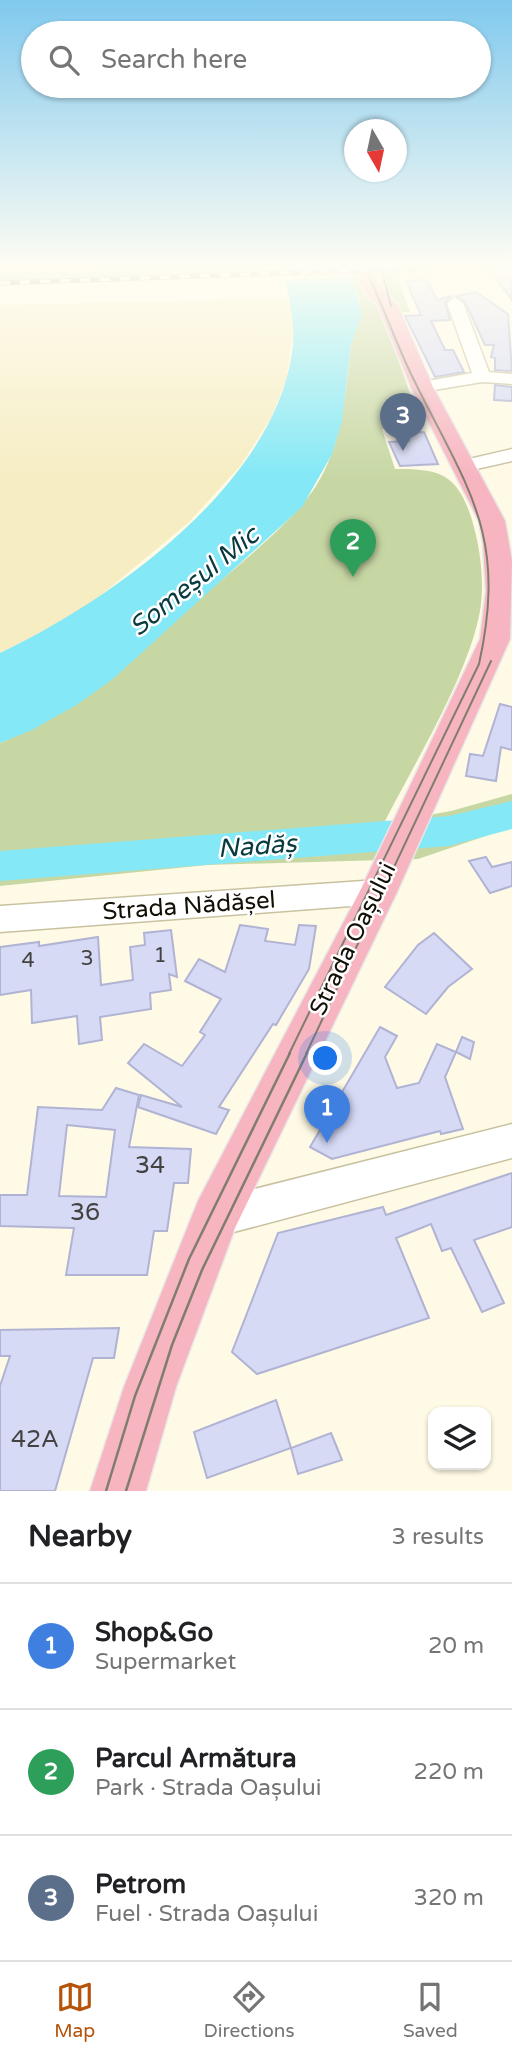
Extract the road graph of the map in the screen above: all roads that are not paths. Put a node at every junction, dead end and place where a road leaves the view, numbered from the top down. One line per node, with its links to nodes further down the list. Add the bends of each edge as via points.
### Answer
1 (401, 338): 5 (main road, Strada Oașului)
2 (468, 338): 3 (street)
3 (482, 377): 4 (street); 5 (street)
4 (512, 379)
5 (422, 387): 7 (main road, Strada Oașului)
6 (512, 455): 7 (street)
7 (467, 466): 8 (main road, Strada Oașului, via 492,521)
8 (506, 570): 9 (main road, Strada Oașului, via 495,639)
9 (381, 884): 10 (street, Strada Nădășel); 12 (main road, Strada Oașului)
10 (0, 919)
11 (512, 1141): 12 (street)
12 (215, 1218): 13 (main road, Strada Oașului, via 150,1387)
13 (118, 1491)

